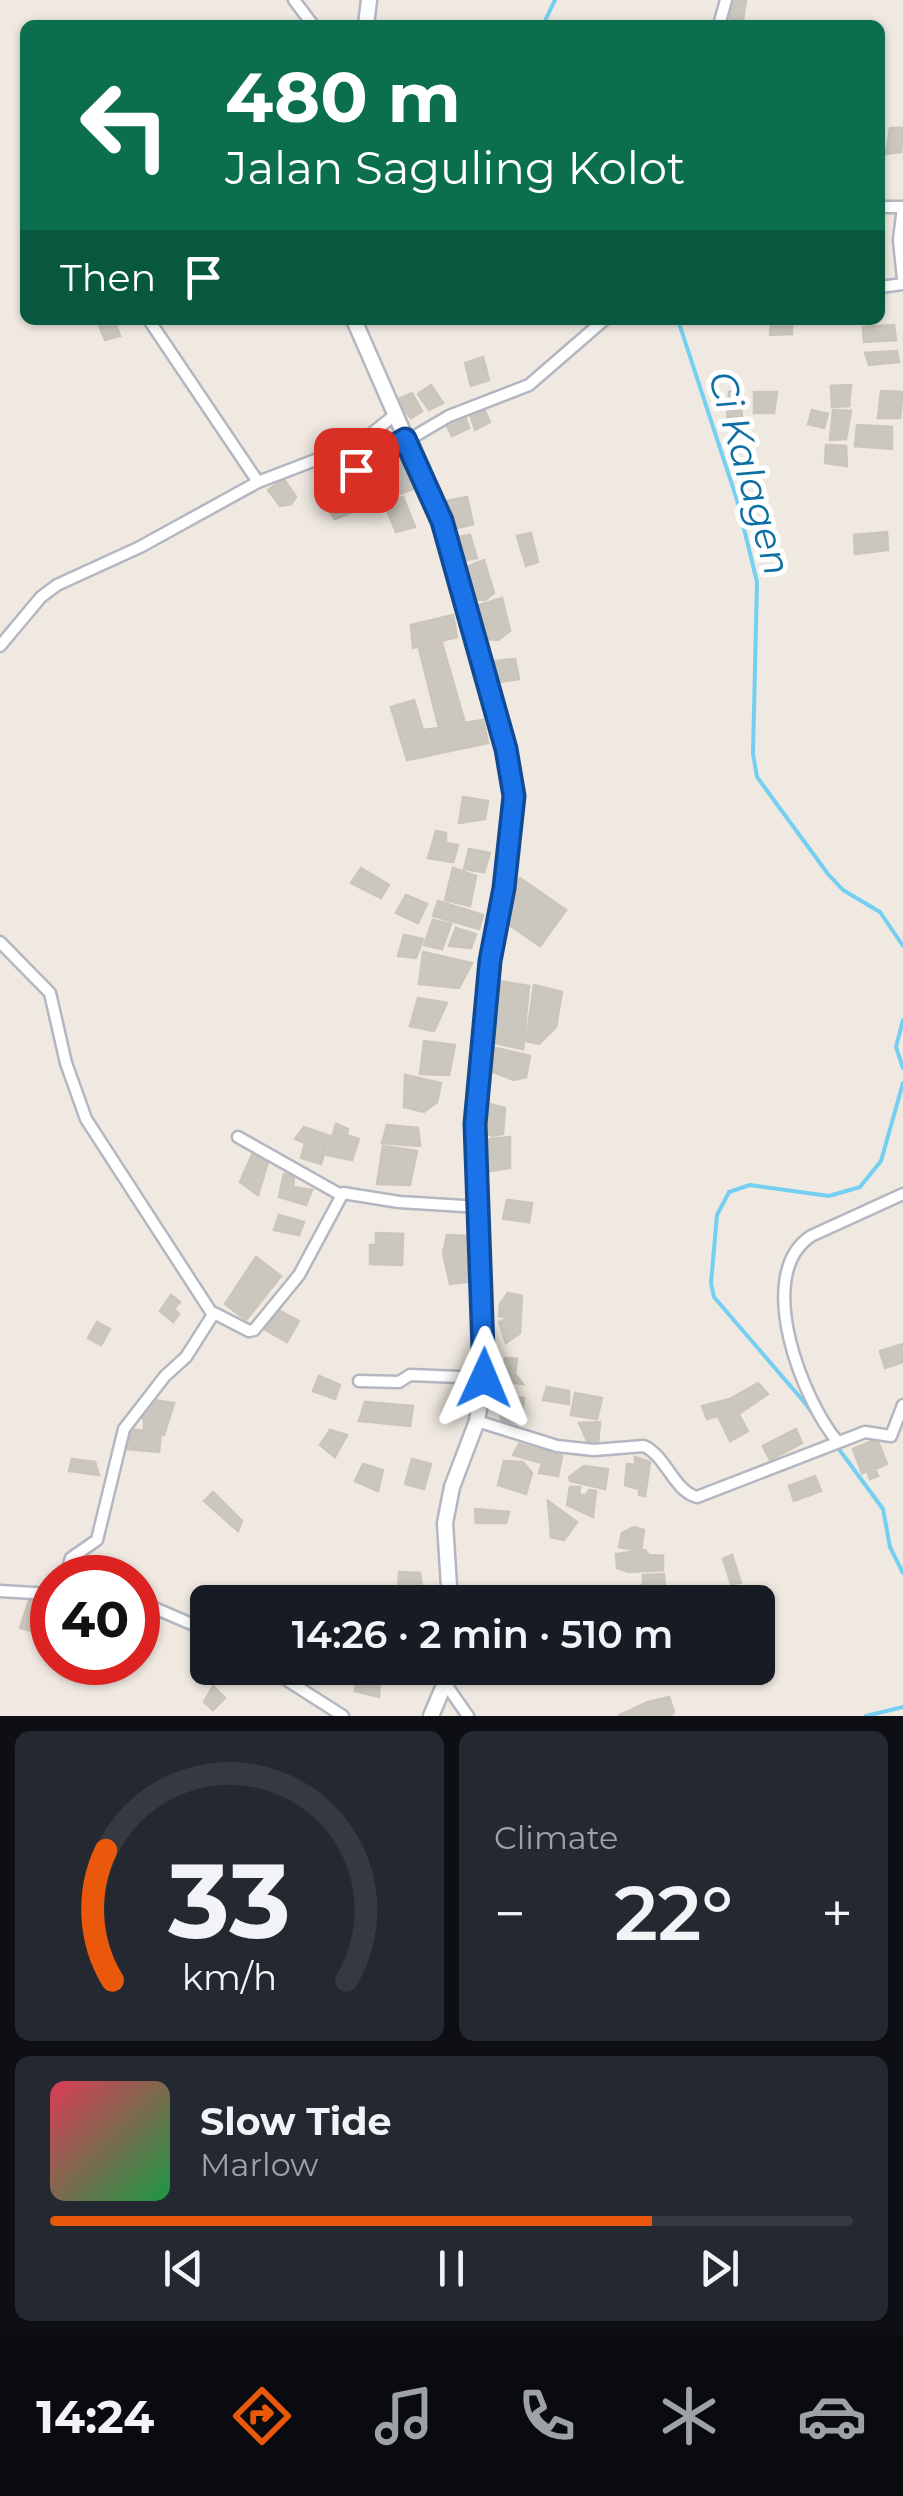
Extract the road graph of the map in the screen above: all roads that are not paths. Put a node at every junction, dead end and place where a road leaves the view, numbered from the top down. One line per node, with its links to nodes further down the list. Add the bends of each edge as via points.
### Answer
1 (294, 0): 2 (street)
2 (309, 20)
3 (903, 208): 4 (street)
4 (903, 282)
5 (152, 325): 10 (street)
6 (356, 325): 8 (street)
7 (598, 325): 9 (street, via 528,385)
8 (396, 414): 9 (street); 10 (street, via 339,451)
9 (405, 439): 11 (street); 17 (street, via 442,521 514,796 480,1047)
10 (258, 482): 12 (street, via 57,585)
11 (337, 482)
12 (0, 646)
13 (0, 942): 18 (street, via 50,993 86,1119)
14 (238, 1137): 16 (street)
15 (903, 1194): 24 (street, via 811,1236 790,1262 790,1338 802,1383)
16 (341, 1195): 17 (street); 18 (street, via 300,1275 254,1330)
17 (480, 1206): 19 (street)
18 (212, 1315): 26 (street, via 186,1357 124,1429 97,1540)
19 (484, 1378): 20 (street); 22 (street)
20 (358, 1382)
21 (903, 1405): 23 (street)
22 (477, 1421): 24 (street, via 557,1446 644,1446 686,1492 698,1496); 27 (street, via 445,1523)
23 (892, 1436): 24 (street, via 865,1432); 25 (street)
24 (834, 1444)
25 (903, 1444)
26 (74, 1555)
27 (449, 1585)
28 (0, 1591): 29 (street)
29 (30, 1593)
30 (160, 1610): 31 (street)
31 (190, 1623)
32 (295, 1685): 35 (street)
33 (442, 1685): 36 (street)
34 (451, 1685): 37 (street)
35 (343, 1716)
36 (430, 1716)
37 (468, 1716)

